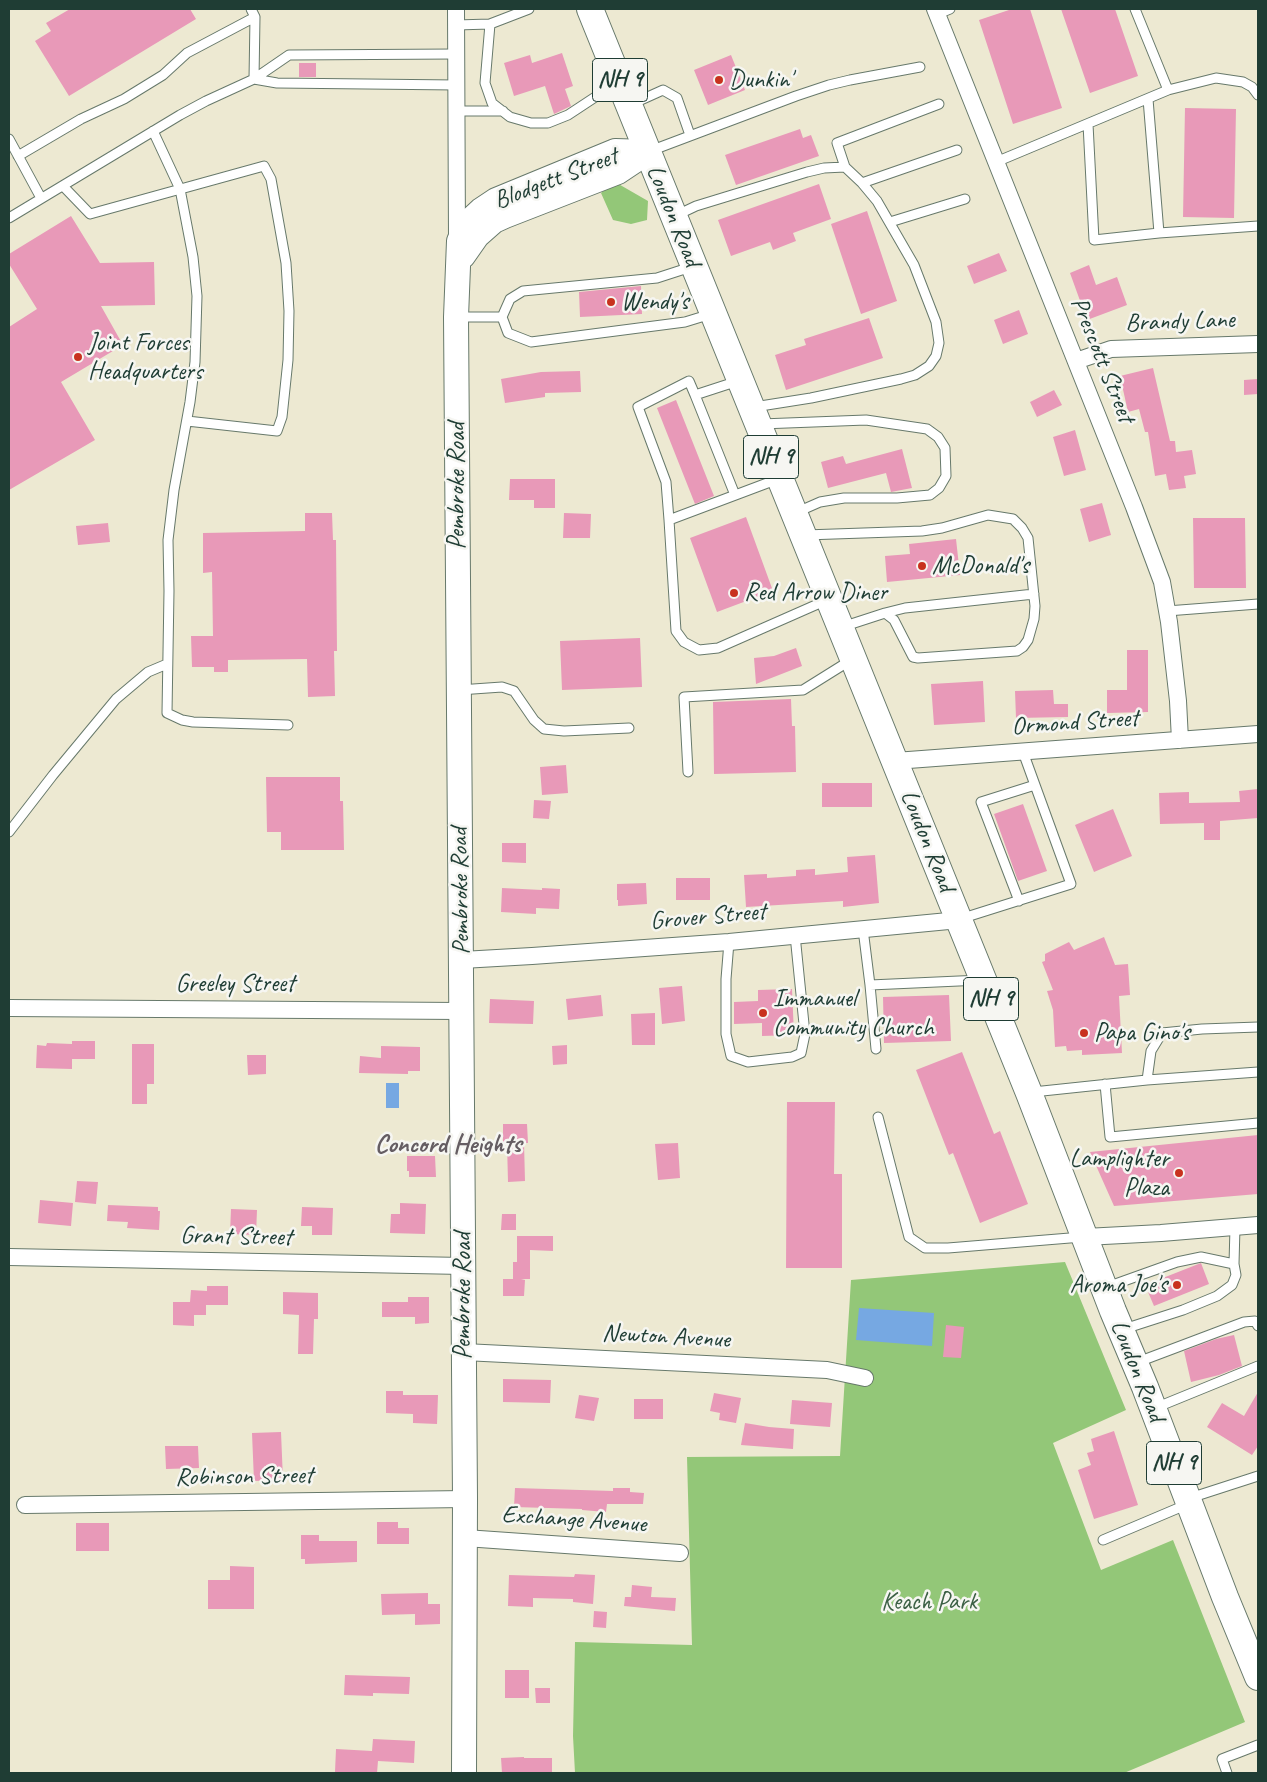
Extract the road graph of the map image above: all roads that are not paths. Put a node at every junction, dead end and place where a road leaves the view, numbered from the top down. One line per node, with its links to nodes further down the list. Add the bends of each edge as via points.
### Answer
1 (529, 9): 7 (lane)
2 (590, 9): 11 (main road, Loudon Road / NH 9)
3 (1135, 9): 13 (lane)
4 (941, 11): 27 (street, Prescott Street)
5 (253, 13): 10 (lane); 26 (lane, via 186,53 164,75)
6 (456, 17): 7 (lane); 8 (street, Pembroke Road)
7 (490, 24): 19 (lane, via 485,83 492,103)
8 (456, 54): 10 (lane, via 289,55); 12 (street, Pembroke Road)
9 (920, 67): 22 (lane, via 830,85)
10 (254, 79): 12 (lane, via 277,83); 21 (lane)
11 (620, 81): 17 (main road, Loudon Road / NH 9); 19 (lane, via 548,123 530,123)
12 (456, 85): 18 (street, Pembroke Road)
13 (1168, 90): 14 (lane, via 1216,78 1243,82); 15 (lane)
14 (1258, 95)
15 (1148, 99): 20 (lane); 38 (lane)
16 (939, 104): 28 (lane, via 837,143)
17 (629, 105): 22 (lane, via 663,90 677,98); 25 (main road, Loudon Road / NH 9)
18 (456, 111): 19 (lane); 39 (street, Pembroke Road)
19 (502, 111)
20 (1088, 124): 27 (lane); 38 (lane, via 1094,240)
21 (153, 131): 30 (lane); 31 (lane)
22 (690, 135): 25 (lane)
23 (9, 139): 26 (lane)
24 (957, 150): 29 (lane)
25 (648, 152): 34 (main road, Loudon Road / NH 9); 39 (street, Blodgett Street, via 615,151 508,205 470,245)
26 (18, 156): 32 (lane)
27 (996, 162): 45 (street, Prescott Street)
28 (845, 167): 29 (lane); 34 (lane, via 807,172 696,206)
29 (862, 183): 36 (lane)
30 (64, 186): 31 (lane, via 90,214); 32 (lane)
31 (180, 189): 49 (lane, via 194,257 197,296 195,362); 49 (lane, via 264,166 271,179 283,244 290,310 282,417 277,431)
32 (41, 198): 35 (lane)
33 (965, 199): 36 (lane)
34 (674, 217): 40 (main road, Loudon Road / NH 9)
35 (9, 218)
36 (890, 222): 48 (lane, via 914,265 936,322 939,342 936,356 929,366 915,375 811,398)
37 (1258, 226): 38 (lane)
38 (1159, 233)
39 (458, 266): 42 (street, Pembroke Road)
40 (694, 266): 41 (main road, Loudon Road / NH 9); 43 (lane, via 656,278 523,291 510,299)
41 (713, 314): 43 (lane, via 685,322 531,342 508,333); 46 (main road, Loudon Road / NH 9)
42 (456, 317): 43 (lane); 62 (street, Pembroke Road)
43 (502, 317)
44 (1258, 344): 45 (street, Brandy Lane, via 1111,349)
45 (1076, 361): 57 (street, Prescott Street, via 1162,582)
46 (740, 380): 47 (lane); 48 (main road, Loudon Road / NH 9)
47 (695, 395): 51 (lane); 52 (lane, via 689,382 638,407 666,482)
48 (755, 416): 50 (main road, Loudon Road / NH 9); 53 (lane, via 866,420 927,429 945,448 946,476 930,495 820,502)
49 (188, 421): 61 (lane, via 168,540)
50 (780, 478): 51 (lane); 53 (main road, Loudon Road / NH 9)
51 (735, 495): 52 (lane)
52 (669, 520): 55 (lane, via 676,630 684,642 699,650 718,648)
53 (799, 524): 54 (lane, via 922,531 988,515 1013,518 1028,538); 55 (main road, Loudon Road / NH 9)
54 (1034, 594): 58 (lane); 58 (lane, via 1034,619 1028,640 1018,651 918,658 894,620)
55 (829, 599): 59 (main road, Loudon Road / NH 9)
56 (1258, 604): 57 (lane)
57 (1167, 611): 66 (street, Prescott Street)
58 (885, 613): 59 (lane)
59 (842, 628): 60 (main road, Loudon Road / NH 9)
60 (853, 658): 68 (main road, Loudon Road / NH 9); 69 (lane, via 803,690 684,697)
61 (167, 664): 63 (lane, via 167,713 193,722); 71 (lane, via 148,672 116,699)
62 (459, 690): 64 (lane, via 502,687 514,691 544,729 564,732); 77 (street, Pembroke Road)
63 (288, 725)
64 (629, 728)
65 (1258, 734): 66 (street, Ormond Street)
66 (1180, 740): 67 (street, Ormond Street)
67 (1023, 752): 68 (street, Ormond Street); 70 (lane)
68 (895, 761): 73 (main road, Loudon Road / NH 9)
69 (688, 772)
70 (1035, 785): 72 (lane, via 1071,884); 72 (lane, via 980,802)
71 (9, 832)
72 (1019, 901): 73 (lane)
73 (958, 920): 74 (street, Grover Street); 78 (main road, Loudon Road / NH 9)
74 (863, 929): 75 (street, Grover Street); 79 (lane)
75 (795, 935): 76 (street, Grover Street); 76 (lane, via 804,1034 801,1053 748,1062 731,1056 726,1034)
76 (728, 942): 77 (street, Grover Street)
77 (462, 960): 81 (street, Pembroke Road)
78 (983, 980): 79 (lane); 87 (main road, Loudon Road / NH 9)
79 (870, 985): 83 (lane)
80 (9, 1008): 81 (street, Greeley Street)
81 (461, 1011): 95 (street, Pembroke Road)
82 (1258, 1027): 85 (lane, via 1162,1032 1151,1051)
83 (876, 1049)
84 (1258, 1072): 85 (lane)
85 (1147, 1080): 86 (lane)
86 (1105, 1084): 87 (lane); 89 (lane, via 1110,1137)
87 (1029, 1093): 92 (main road, Loudon Road / NH 9)
88 (878, 1117): 92 (lane, via 909,1237 925,1248)
89 (1258, 1123)
90 (1258, 1225): 91 (street)
91 (1235, 1227): 92 (street); 94 (lane)
92 (1085, 1237): 96 (main road, Loudon Road / NH 9)
93 (9, 1258): 95 (street, Grant Street)
94 (1234, 1264): 96 (lane, via 1201,1257 1177,1262); 98 (lane, via 1236,1275 1232,1285 1217,1296)
95 (463, 1266): 99 (street, Pembroke Road)
96 (1104, 1288): 98 (main road, Loudon Road / NH 9)
97 (1258, 1326): 100 (lane, via 1255,1322 1244,1322)
98 (1121, 1330): 100 (main road, Loudon Road / NH 9)
99 (464, 1352): 102 (street, Newton Avenue, via 827,1370); 105 (street, Pembroke Road)
100 (1135, 1364): 103 (main road, Loudon Road / NH 9)
101 (1258, 1366): 103 (lane)
102 (865, 1378)
103 (1153, 1409): 106 (main road, Loudon Road / NH 9)
104 (1258, 1476): 106 (lane)
105 (465, 1499): 107 (street, Robinson Street); 108 (street, Pembroke Road)
106 (1188, 1501): 109 (lane); 111 (main road, Loudon Road / NH 9)
107 (24, 1505)
108 (464, 1538): 110 (street, Exchange Avenue); 113 (street, Pembroke Road)
109 (1103, 1540)
110 (680, 1553)
111 (1257, 1672)
112 (1258, 1745): 114 (lane, via 1222,1759)
113 (464, 1773)
114 (1227, 1773)

